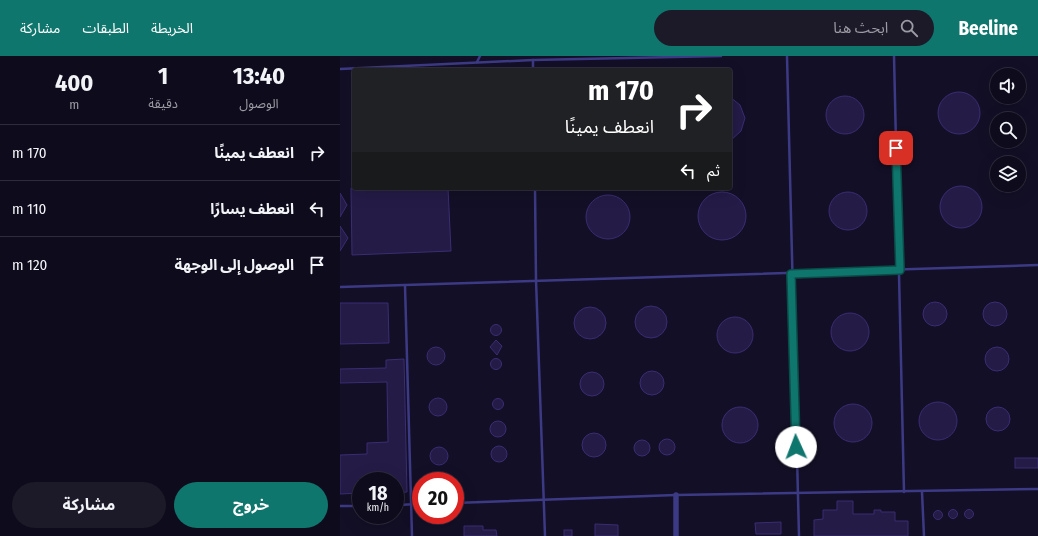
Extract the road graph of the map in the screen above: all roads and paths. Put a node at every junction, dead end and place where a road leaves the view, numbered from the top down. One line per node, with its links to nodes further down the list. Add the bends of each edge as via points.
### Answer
1 (480, 56): 6 (lane)
2 (721, 56): 5 (lane)
3 (787, 56): 14 (lane)
4 (894, 56): 13 (lane)
5 (533, 60): 6 (lane); 9 (lane)
6 (477, 62): 8 (lane)
7 (352, 68): 10 (lane)
8 (360, 68)
9 (533, 68)
10 (340, 69)
11 (535, 190): 15 (lane)
12 (1038, 265): 13 (lane)
13 (900, 270): 14 (lane); 19 (lane)
14 (791, 274): 15 (lane); 21 (lane)
15 (536, 280): 16 (lane); 23 (lane)
16 (405, 286): 17 (lane); 26 (lane)
17 (340, 287)
18 (1038, 489): 20 (lane)
19 (904, 492): 20 (lane); 21 (lane)
20 (922, 492): 33 (lane)
21 (798, 494): 22 (lane); 32 (lane)
22 (676, 495): 23 (lane); 31 (street)
23 (544, 500): 24 (lane); 30 (lane)
24 (464, 503)
25 (404, 504): 26 (lane)
26 (411, 504): 29 (lane)
27 (340, 506): 28 (lane)
28 (352, 506)
29 (412, 536)
30 (545, 536)
31 (676, 536)
32 (799, 536)
33 (924, 536)

